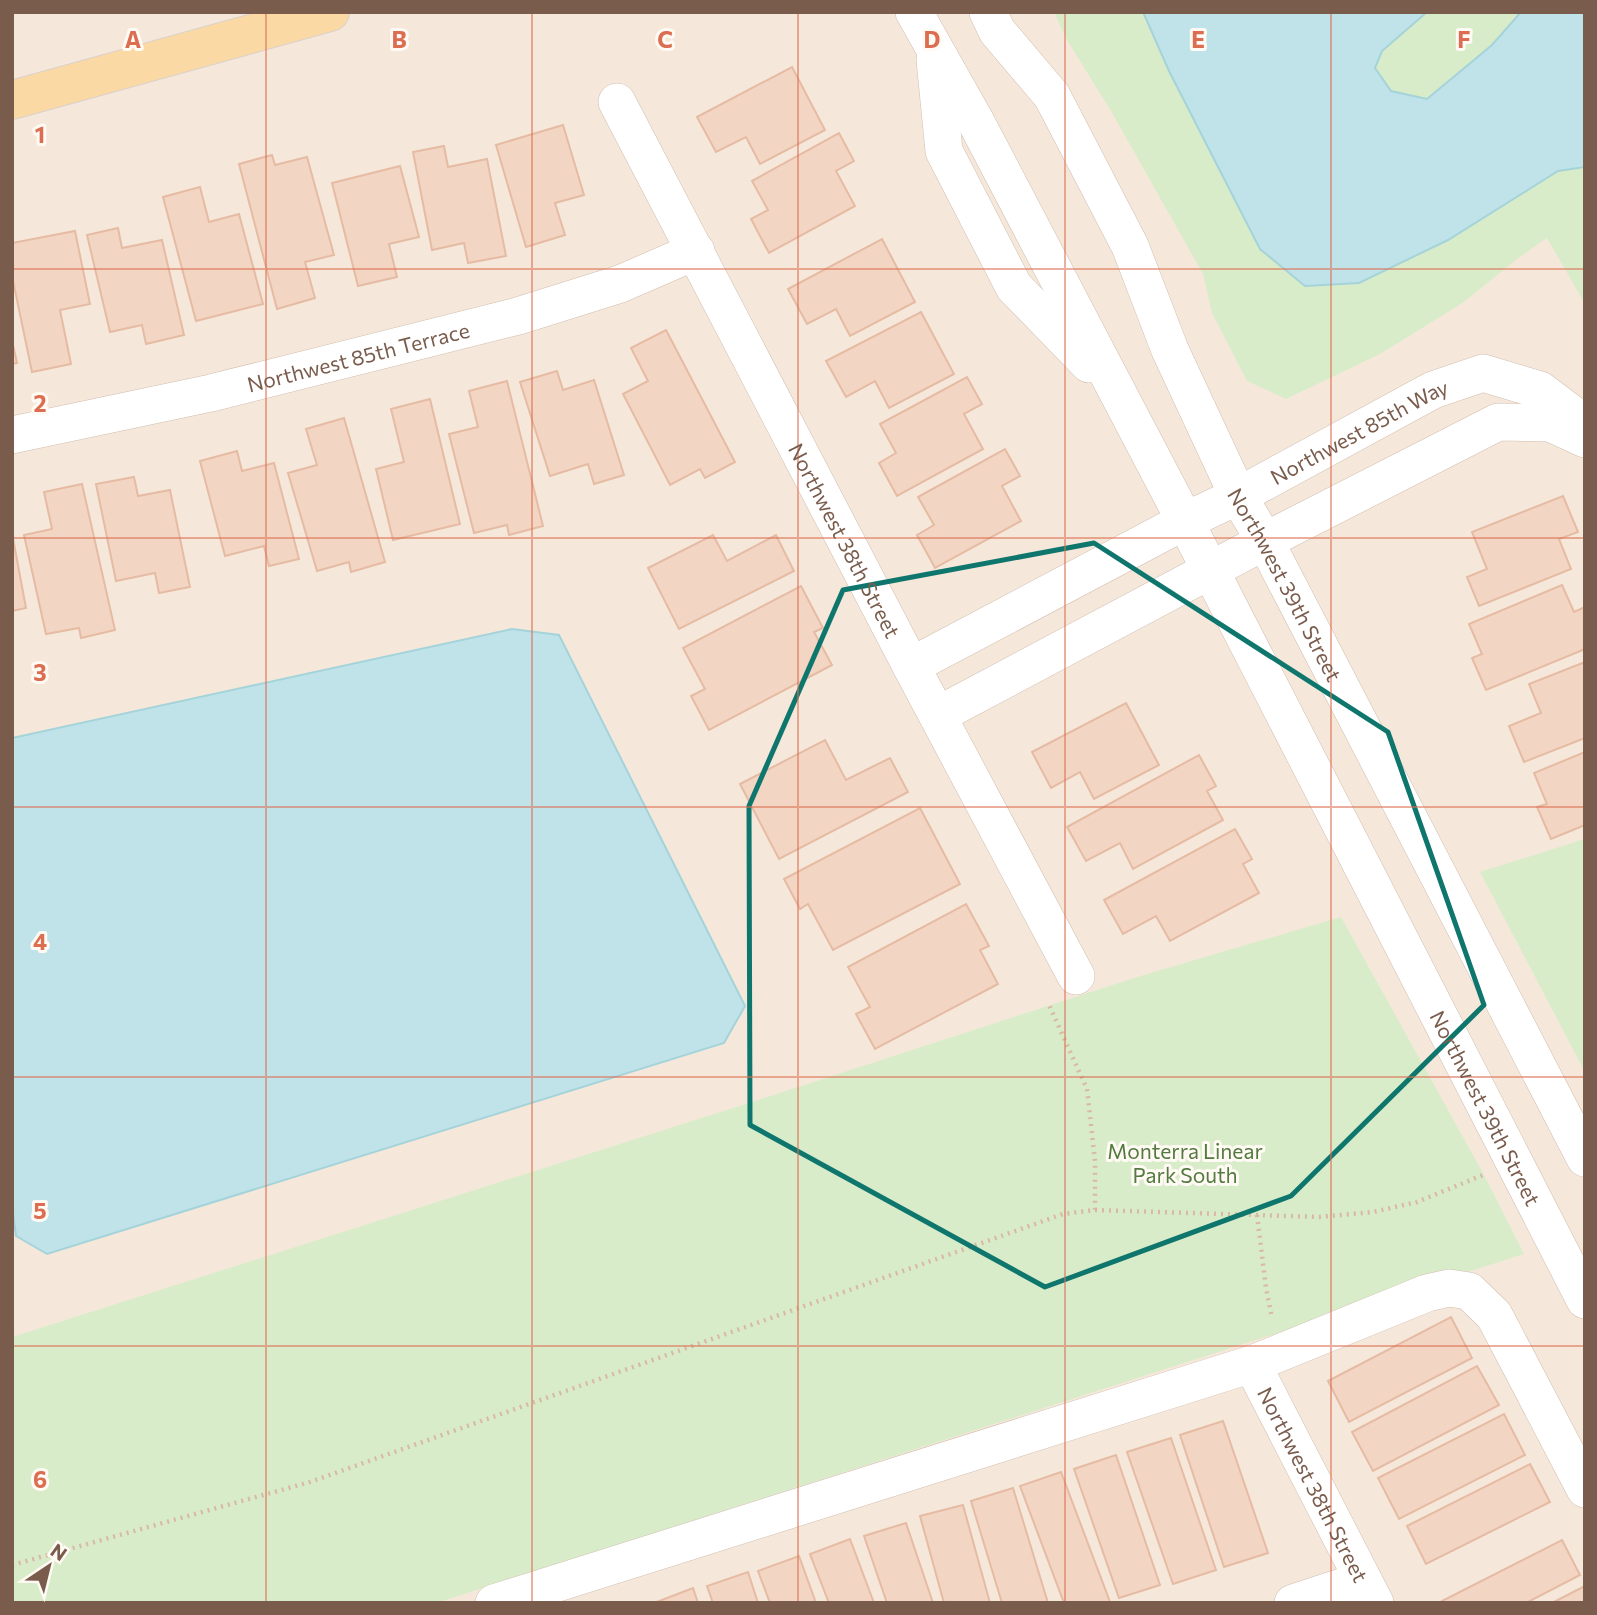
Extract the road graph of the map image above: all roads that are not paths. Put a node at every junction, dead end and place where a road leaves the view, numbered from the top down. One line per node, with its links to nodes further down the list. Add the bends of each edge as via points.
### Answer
1 (330, 12): 4 (main road)
2 (914, 12): 11 (street, Northwest 39th Street)
3 (988, 12): 10 (street, Northwest 39th Street, via 997,31 1052,96 1130,246 1170,350)
4 (12, 100)
5 (617, 102): 6 (street, Northwest 38th Street)
6 (696, 251): 8 (street, Northwest 85th Terrace, via 620,284 518,316 211,393); 14 (street, Northwest 38th Street)
7 (1585, 424): 10 (street, Northwest 85th Way, via 1540,390 1483,373 1433,390)
8 (12, 435)
9 (1585, 439): 12 (street, via 1550,423 1498,422)
10 (1238, 496): 11 (street, Northwest 85th Way); 12 (street, Northwest 39th Street)
11 (1185, 521): 13 (street, Northwest 39th Street); 14 (street, Northwest 85th Way)
12 (1265, 541): 13 (street); 17 (street, Northwest 39th Street)
13 (1210, 571): 15 (street); 18 (street, Northwest 39th Street)
14 (911, 666): 15 (street, Northwest 38th Street)
15 (938, 715): 16 (street, Northwest 38th Street)
16 (1076, 976)
17 (1585, 1158)
18 (1585, 1300)
19 (1252, 1364): 20 (street, via 1427,1293 1449,1288 1469,1291 1494,1315); 21 (street, Northwest 38th Street); 22 (street)
20 (1585, 1489)
21 (1369, 1591): 23 (street)
22 (494, 1603)
23 (1293, 1603)

